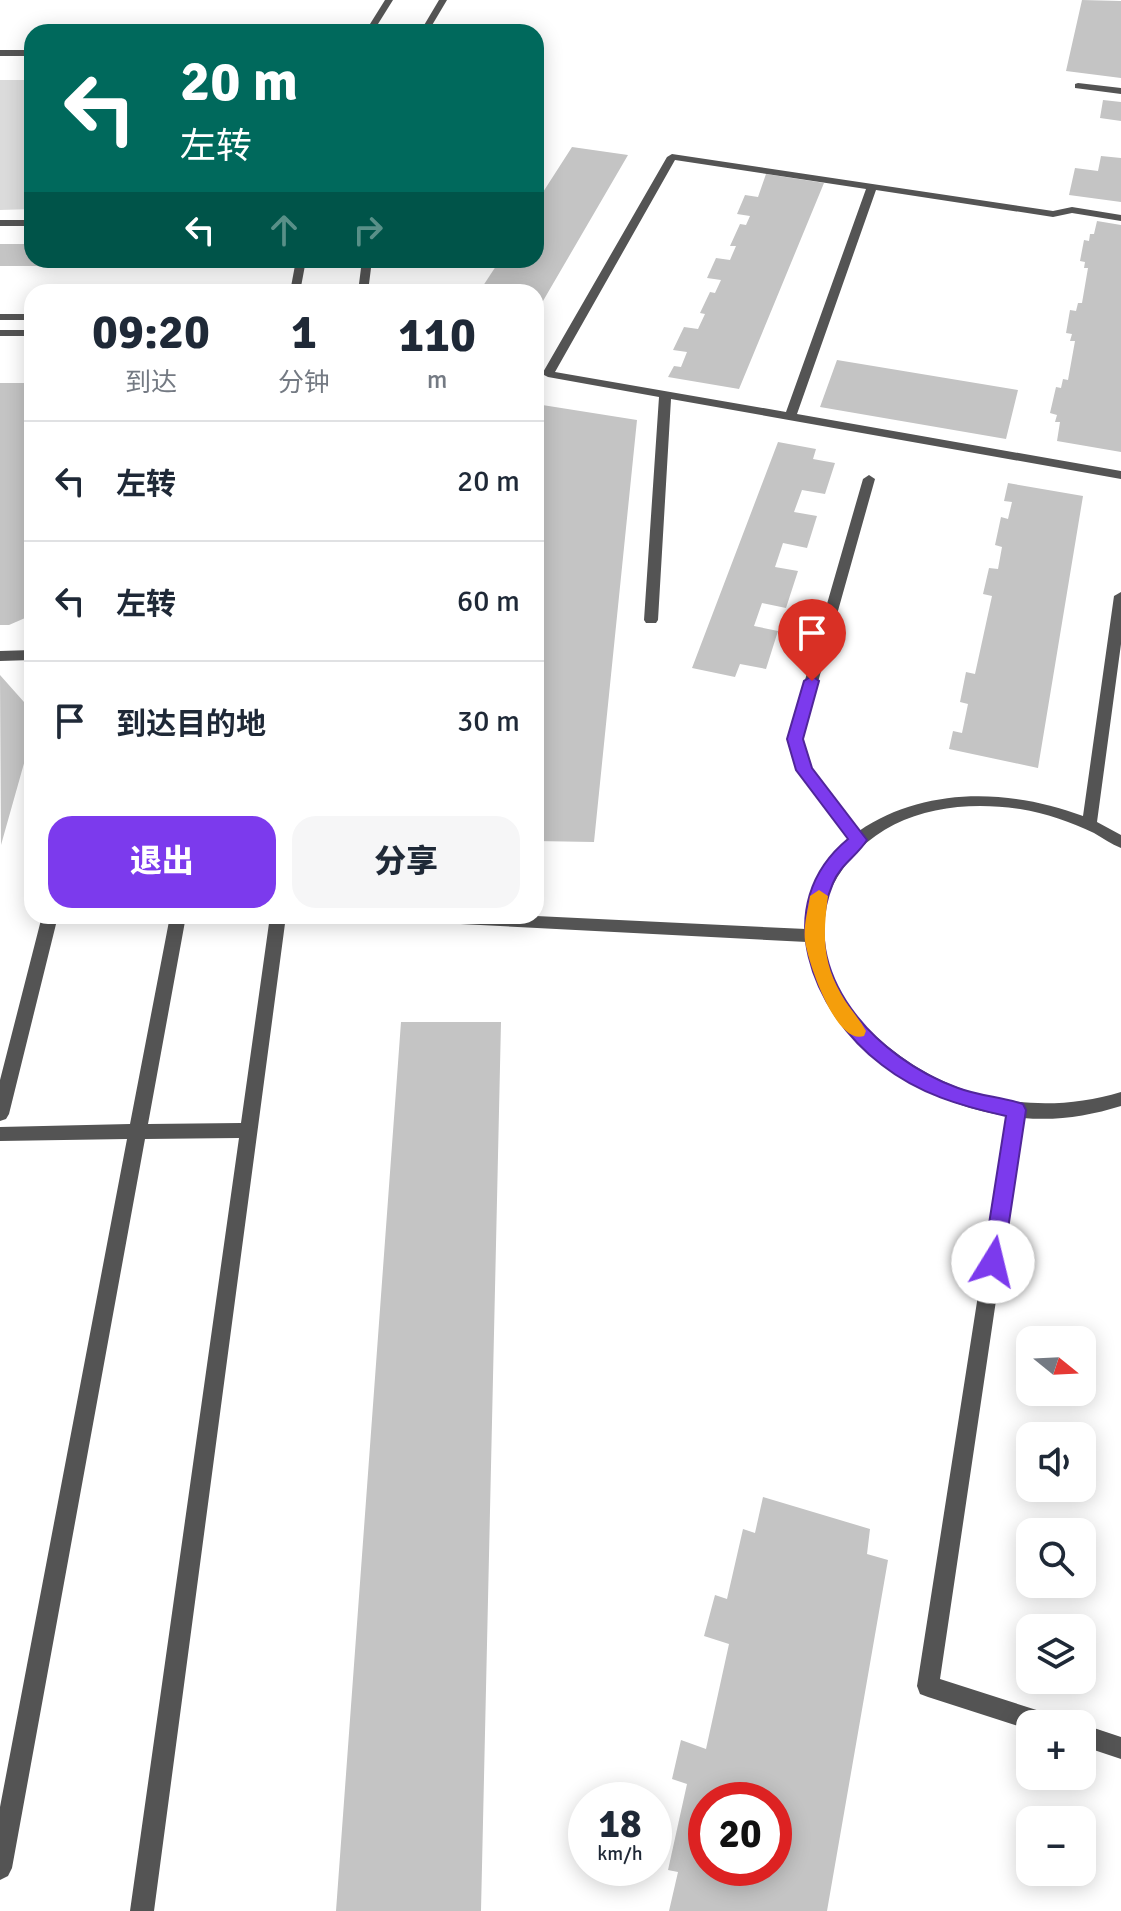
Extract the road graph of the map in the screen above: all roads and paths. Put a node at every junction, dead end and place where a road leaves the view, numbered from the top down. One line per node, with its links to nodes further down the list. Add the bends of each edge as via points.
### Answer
1 (389, 0): 3 (street)
2 (443, 0): 4 (street)
3 (374, 24)
4 (429, 24)
5 (0, 53): 6 (street)
6 (24, 53)
7 (1078, 86): 8 (street)
8 (1121, 91)
9 (872, 187): 10 (street, via 1053,214 1072,210); 17 (street, via 672,157); 20 (street)
10 (1121, 218)
11 (0, 223): 12 (street)
12 (24, 223)
13 (0, 317): 14 (street)
14 (24, 317)
15 (0, 333): 16 (street)
16 (24, 333)
17 (544, 371)
18 (544, 374): 19 (street)
19 (665, 395): 20 (street); 24 (street)
20 (790, 417): 21 (street)
21 (1121, 475)
22 (869, 479): 28 (street, via 795,739 804,770)
23 (1121, 596): 27 (street)
24 (651, 620)
25 (24, 655): 26 (street)
26 (0, 656)
27 (1089, 825): 28 (street, via 1044,809 967,801 897,816); 29 (street)
28 (858, 840): 34 (street, via 826,877)
29 (1121, 842)
30 (544, 922): 34 (street)
31 (48, 924): 37 (street)
32 (177, 924): 39 (street)
33 (277, 924): 38 (street)
34 (813, 936): 36 (street, via 819,969 835,1001 888,1059 956,1096)
35 (1121, 1099): 36 (street, via 1072,1111)
36 (1016, 1110): 41 (street, via 928,1686)
37 (0, 1114)
38 (248, 1130): 39 (street); 45 (street)
39 (138, 1132): 40 (street); 44 (street)
40 (0, 1134)
41 (1016, 1714)
42 (1096, 1740): 43 (street)
43 (1121, 1748)
44 (0, 1868)
45 (142, 1911)

